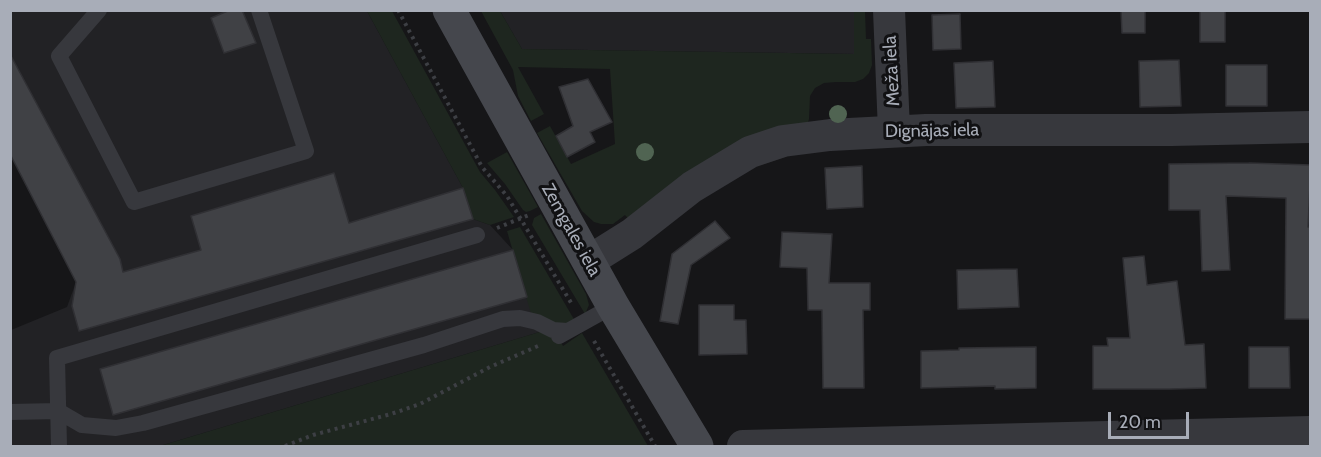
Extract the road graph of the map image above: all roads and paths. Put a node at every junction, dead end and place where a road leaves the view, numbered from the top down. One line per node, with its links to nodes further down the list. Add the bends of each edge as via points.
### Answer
1 (99, 10): 2 (lane, via 59,56 135,202 306,150)
2 (259, 10)
3 (398, 10): 11 (path, via 482,167 522,219)
4 (449, 10): 9 (street, Zemgales iela)
5 (889, 10): 7 (street, Meža iela)
6 (1311, 127): 7 (street, Dignājas iela)
7 (894, 131): 9 (street, Dignājas iela, via 783,141 750,152 692,187 632,234)
8 (477, 235): 13 (lane, via 57,358)
9 (589, 261): 10 (street, Zemgales iela)
10 (613, 306): 11 (lane); 19 (street, Zemgales iela)
11 (583, 322): 12 (lane); 18 (path)
12 (562, 334): 13 (lane, via 537,322 503,319 424,345 116,428 82,425); 17 (path, via 420,404)
13 (58, 411): 14 (lane); 16 (lane)
14 (10, 412)
15 (1311, 432): 20 (street)
16 (59, 447)
17 (285, 447)
18 (655, 447)
19 (697, 447)
20 (743, 447)

